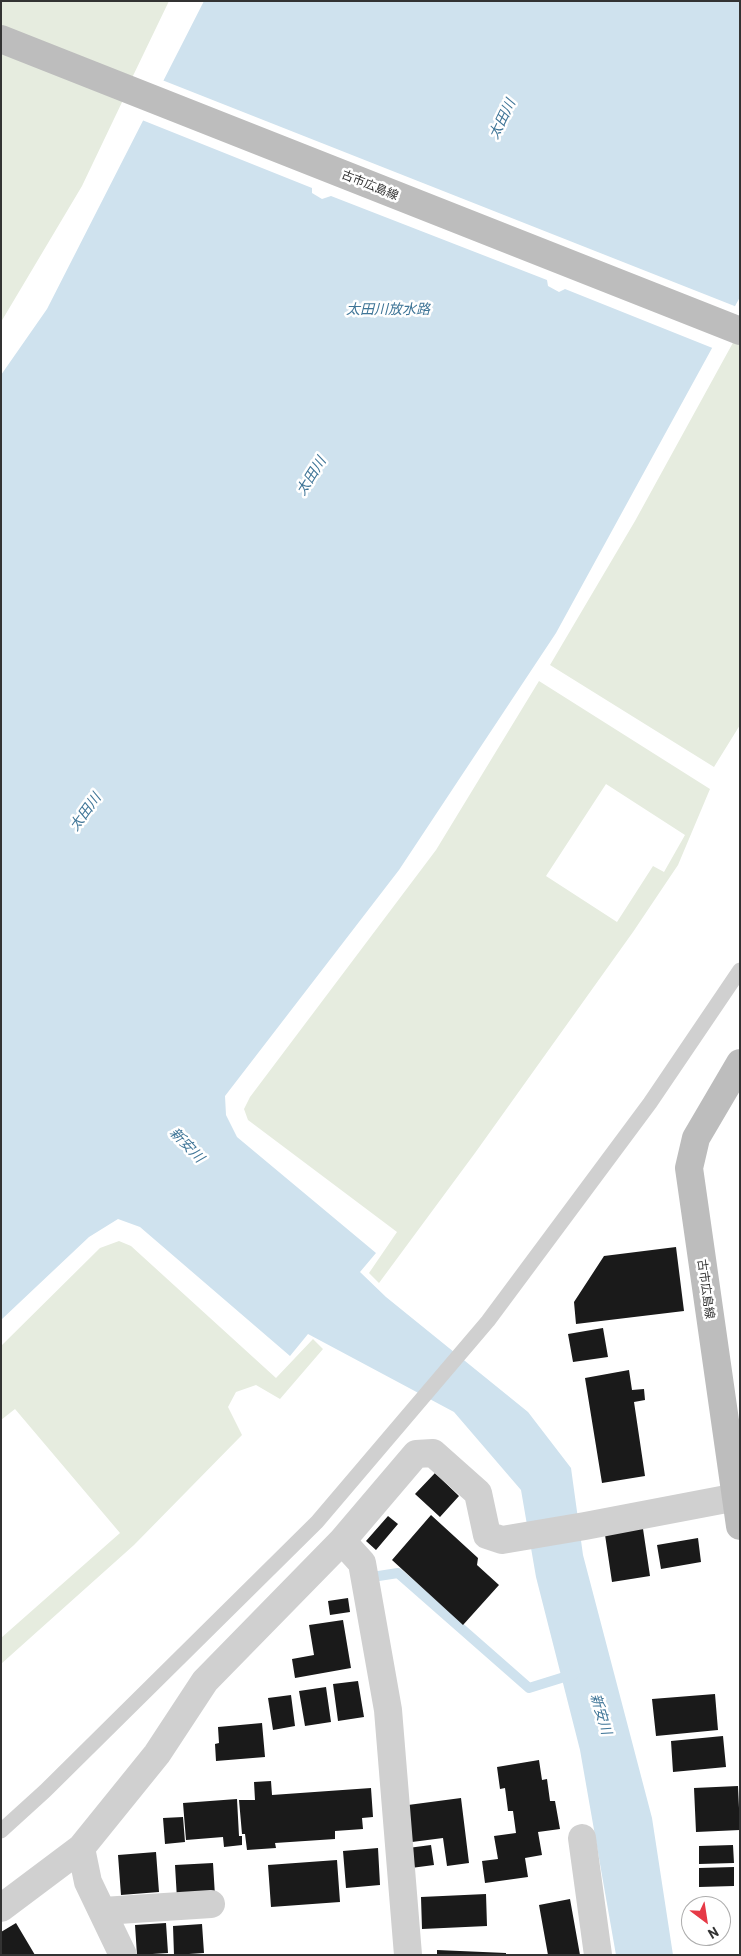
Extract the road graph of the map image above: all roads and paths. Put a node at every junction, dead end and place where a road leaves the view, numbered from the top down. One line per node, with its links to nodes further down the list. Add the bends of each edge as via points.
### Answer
1 (1, 39): 2 (main road, 古市広島線)
2 (740, 332)
3 (740, 970): 8 (lane, via 650,1103 488,1321 317,1522)
4 (740, 1063): 5 (main road, 古市広島線, via 696,1138 689,1168)
5 (737, 1497): 6 (main road, 古市広島線); 7 (street, via 502,1540 487,1535 478,1493 433,1453 416,1454)
6 (740, 1526)
7 (342, 1541): 10 (street, via 205,1681 156,1754); 15 (street, via 362,1563 388,1710)
8 (1, 1832)
9 (582, 1838): 16 (street)
10 (81, 1848): 12 (street); 13 (street, via 88,1882)
11 (211, 1904): 13 (street)
12 (1, 1908)
13 (103, 1911): 14 (street)
14 (122, 1955)
15 (408, 1955)
16 (598, 1955)

